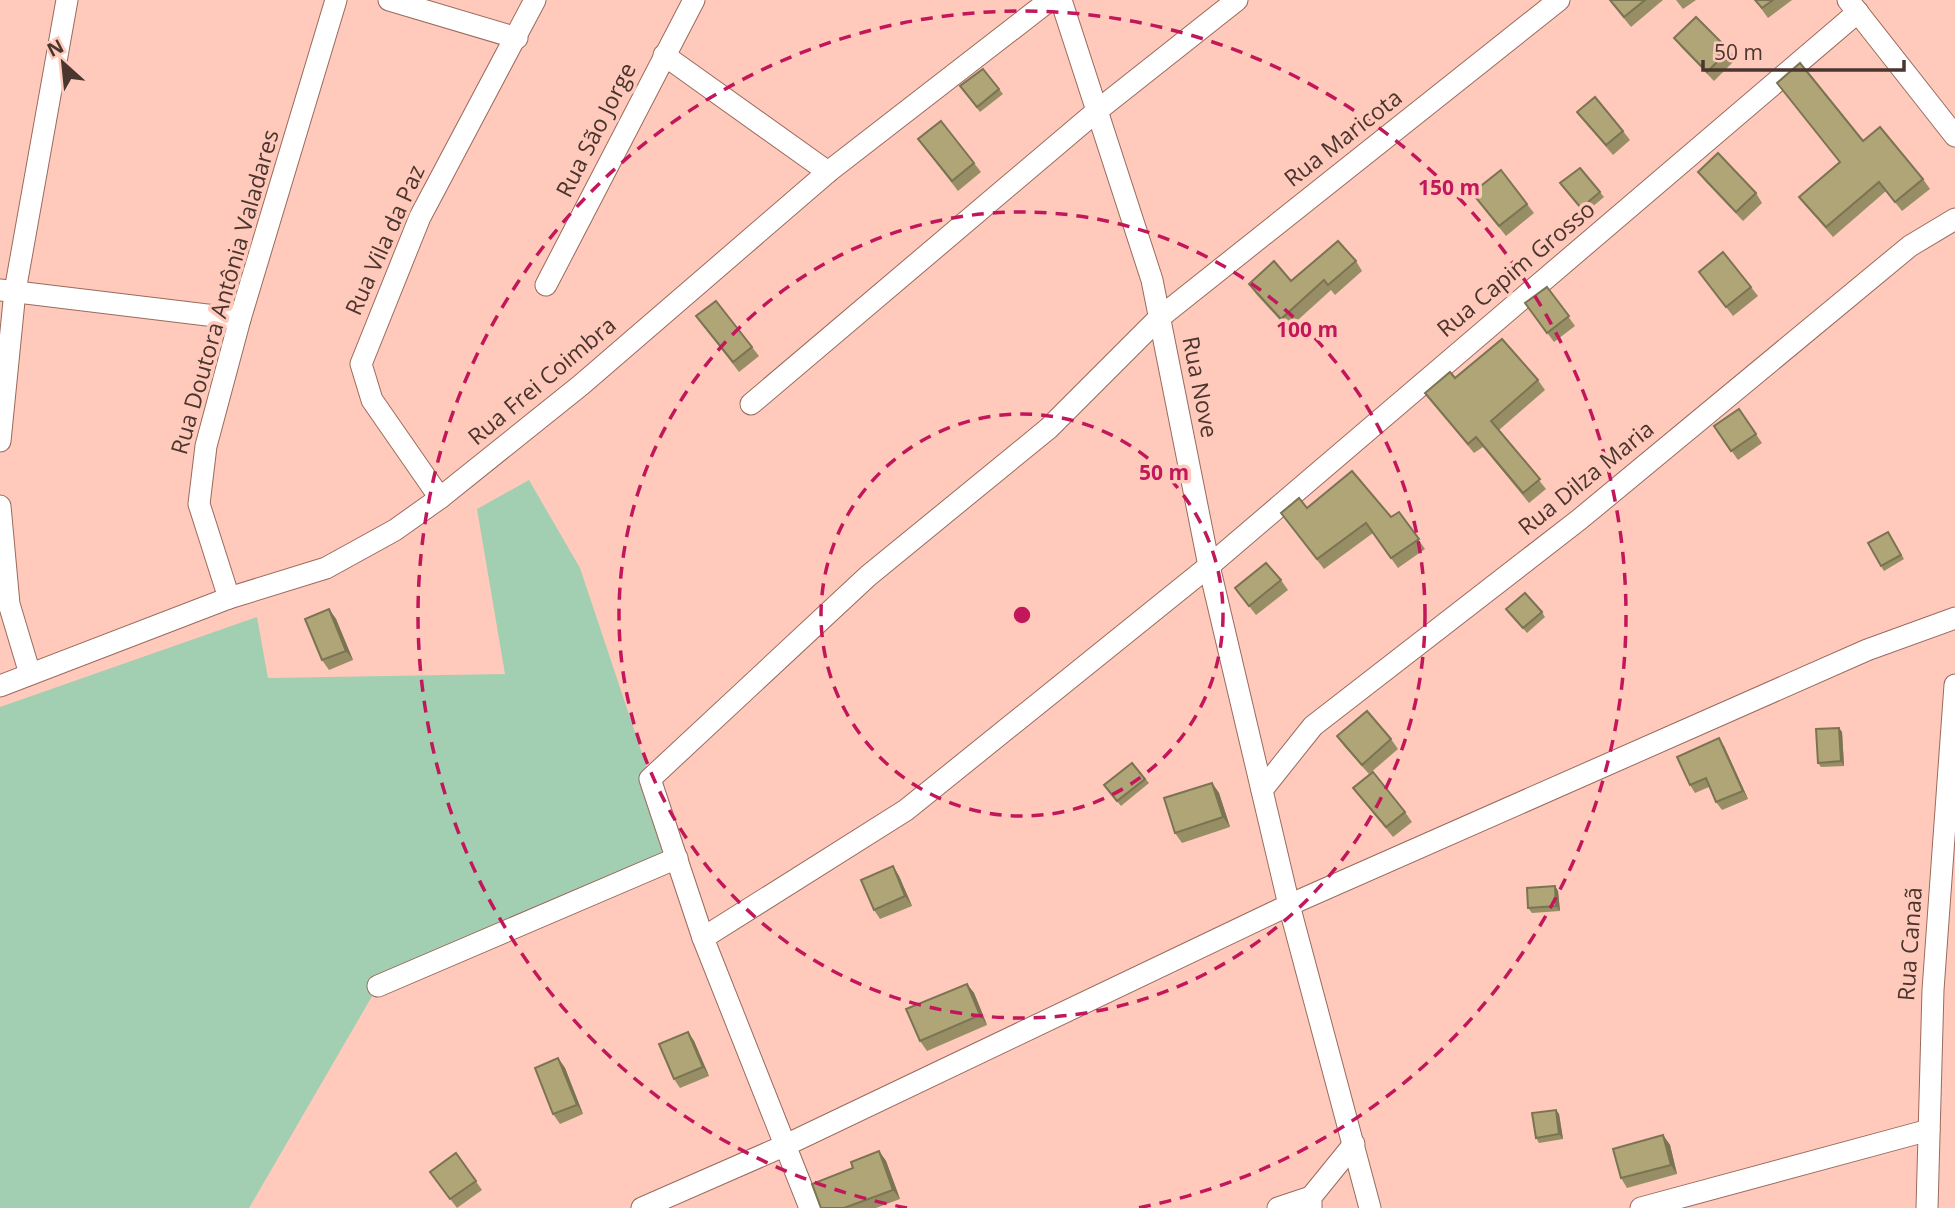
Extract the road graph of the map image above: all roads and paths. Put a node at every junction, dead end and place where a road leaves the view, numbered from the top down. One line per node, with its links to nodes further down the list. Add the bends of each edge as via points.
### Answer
1 (67, 0): 18 (street)
2 (336, 0): 20 (street, Rua Doutora Antônia Valadares)
3 (389, 0): 11 (street)
4 (535, 0): 11 (street, Rua Vila da Paz)
5 (694, 0): 12 (street, Rua São Jorge)
6 (1050, 0): 15 (street, Rua Frei Coimbra)
7 (1061, 0): 13 (street, Rua Nove)
8 (1237, 0): 13 (street)
9 (1559, 0): 19 (street, Rua Maricota)
10 (1853, 6): 14 (street); 25 (street, Rua Capim Grosso)
11 (517, 38): 23 (street, Rua Vila da Paz, via 420,217 361,364 372,400)
12 (664, 55): 15 (street); 17 (street, Rua São Jorge)
13 (1098, 110): 19 (street, Rua Nove, via 1152,280); 21 (street)
14 (1955, 136)
15 (828, 172): 23 (street, Rua Frei Coimbra, via 581,385)
16 (1955, 219): 31 (street, Rua Dilza Maria, via 1910,246 1580,519 1313,726)
17 (546, 285)
18 (7, 290): 20 (street); 22 (street)
19 (1159, 318): 25 (street, Rua Nove); 32 (street, Rua Maricota, via 1049,428 868,576 650,779)
20 (240, 319): 26 (street, Rua Doutora Antônia Valadares, via 206,446 199,504)
21 (751, 404)
22 (0, 441)
23 (440, 498): 26 (street, Rua Frei Coimbra, via 395,530 326,568)
24 (0, 506): 28 (street, via 9,604)
25 (1209, 566): 31 (street, Rua Nove); 34 (street, Rua Capim Grosso, via 906,810)
26 (229, 598): 28 (street, Rua Frei Coimbra)
27 (1955, 618): 33 (street, via 1867,650)
28 (30, 674): 30 (street, Rua Frei Coimbra)
29 (1955, 685): 36 (street, Rua Canaã, via 1933,990)
30 (0, 686)
31 (1262, 790): 33 (street, Rua Nove)
32 (677, 858): 34 (street); 35 (street)
33 (1289, 905): 37 (street, Rua Nove); 38 (street)
34 (704, 938): 38 (street)
35 (379, 986)
36 (1929, 1130): 44 (street); 45 (street, Rua Canaã)
37 (1354, 1144): 39 (street); 43 (street, Rua Nove)
38 (786, 1145): 40 (street); 41 (street)
39 (1311, 1203): 42 (street)
40 (642, 1208)
41 (810, 1208)
42 (1278, 1208)
43 (1370, 1208)
44 (1641, 1208)
45 (1927, 1208)

